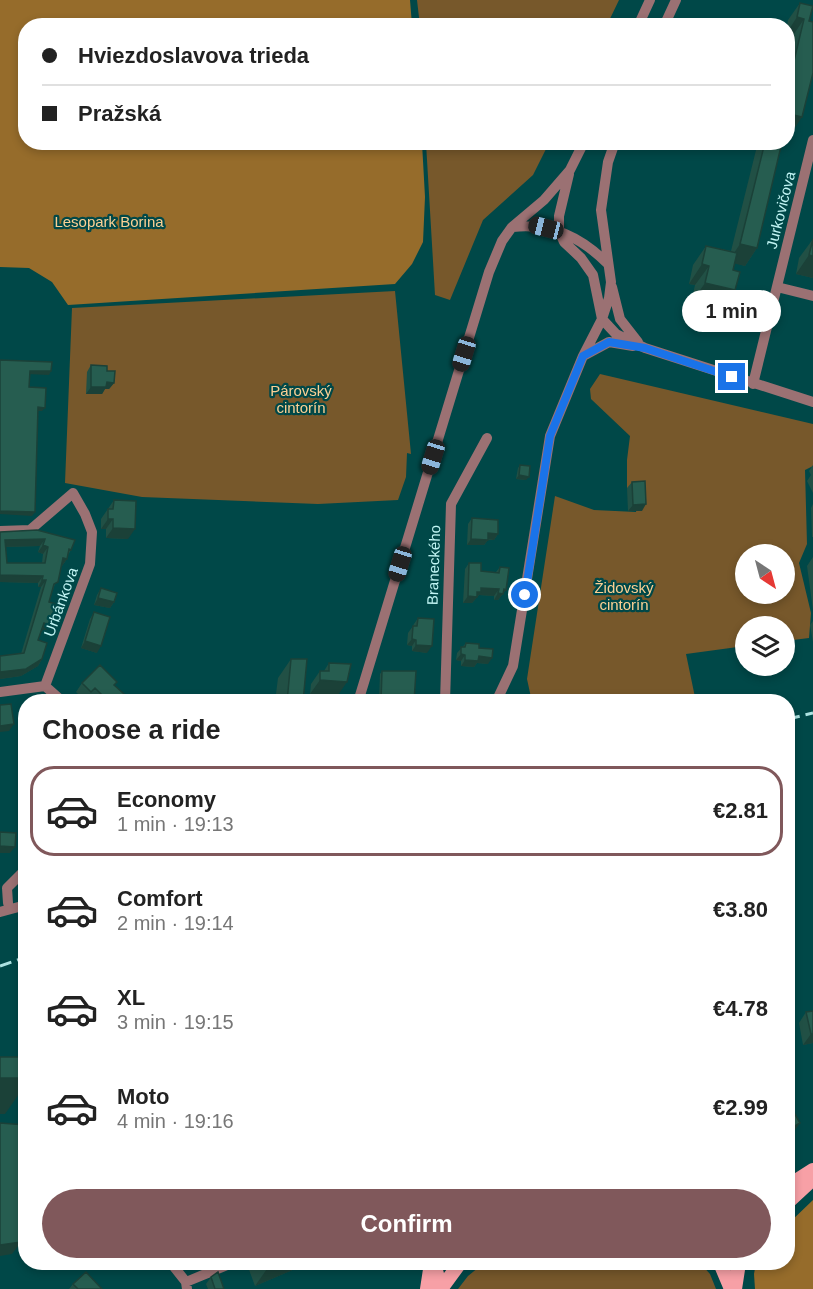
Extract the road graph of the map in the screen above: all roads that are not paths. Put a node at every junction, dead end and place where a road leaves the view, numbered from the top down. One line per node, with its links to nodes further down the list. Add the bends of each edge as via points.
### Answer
1 (650, 0): 3 (street)
2 (676, 0): 4 (street)
3 (642, 18)
4 (668, 18)
5 (813, 140): 13 (street, Jurkovičova)
6 (580, 150): 8 (street)
7 (612, 150): 11 (street, via 601,210)
8 (570, 170): 9 (street, via 544,200); 10 (street)
9 (512, 227): 10 (street, via 533,225); 25 (street, via 489,272)
10 (559, 231): 11 (street, via 594,250); 15 (street, via 593,275)
11 (608, 265): 12 (street)
12 (611, 282): 15 (street); 16 (street, via 620,319)
13 (777, 287): 14 (street); 18 (street, Jurkovičova)
14 (813, 296)
15 (602, 319): 16 (street, via 616,334); 17 (street)
16 (645, 348): 17 (street, via 609,342); 18 (street)
17 (583, 356): 27 (street, via 550,436 513,666)
18 (753, 384): 19 (street)
19 (813, 402)
20 (487, 438): 26 (street, Braneckého, via 451,504)
21 (0, 531): 22 (street, Urbánkova, via 30,530 73,494 92,532 90,564)
22 (45, 686): 23 (street); 24 (street)
23 (0, 692)
24 (54, 694)
25 (360, 694)
26 (445, 694)
27 (500, 694)
28 (18, 876): 29 (street, via 7,888)
29 (4, 904)
30 (18, 906): 31 (street)
31 (0, 912)
32 (813, 1170): 34 (main road)
33 (813, 1179): 35 (main road)
34 (795, 1182)
35 (795, 1196)
36 (176, 1270): 43 (street)
37 (218, 1270): 43 (street)
38 (431, 1270): 44 (main road)
39 (435, 1270): 45 (main road)
40 (455, 1270): 45 (main road)
41 (724, 1270): 46 (main road)
42 (737, 1270): 46 (main road)
43 (186, 1286)
44 (427, 1289)
45 (441, 1289)
46 (733, 1289)

